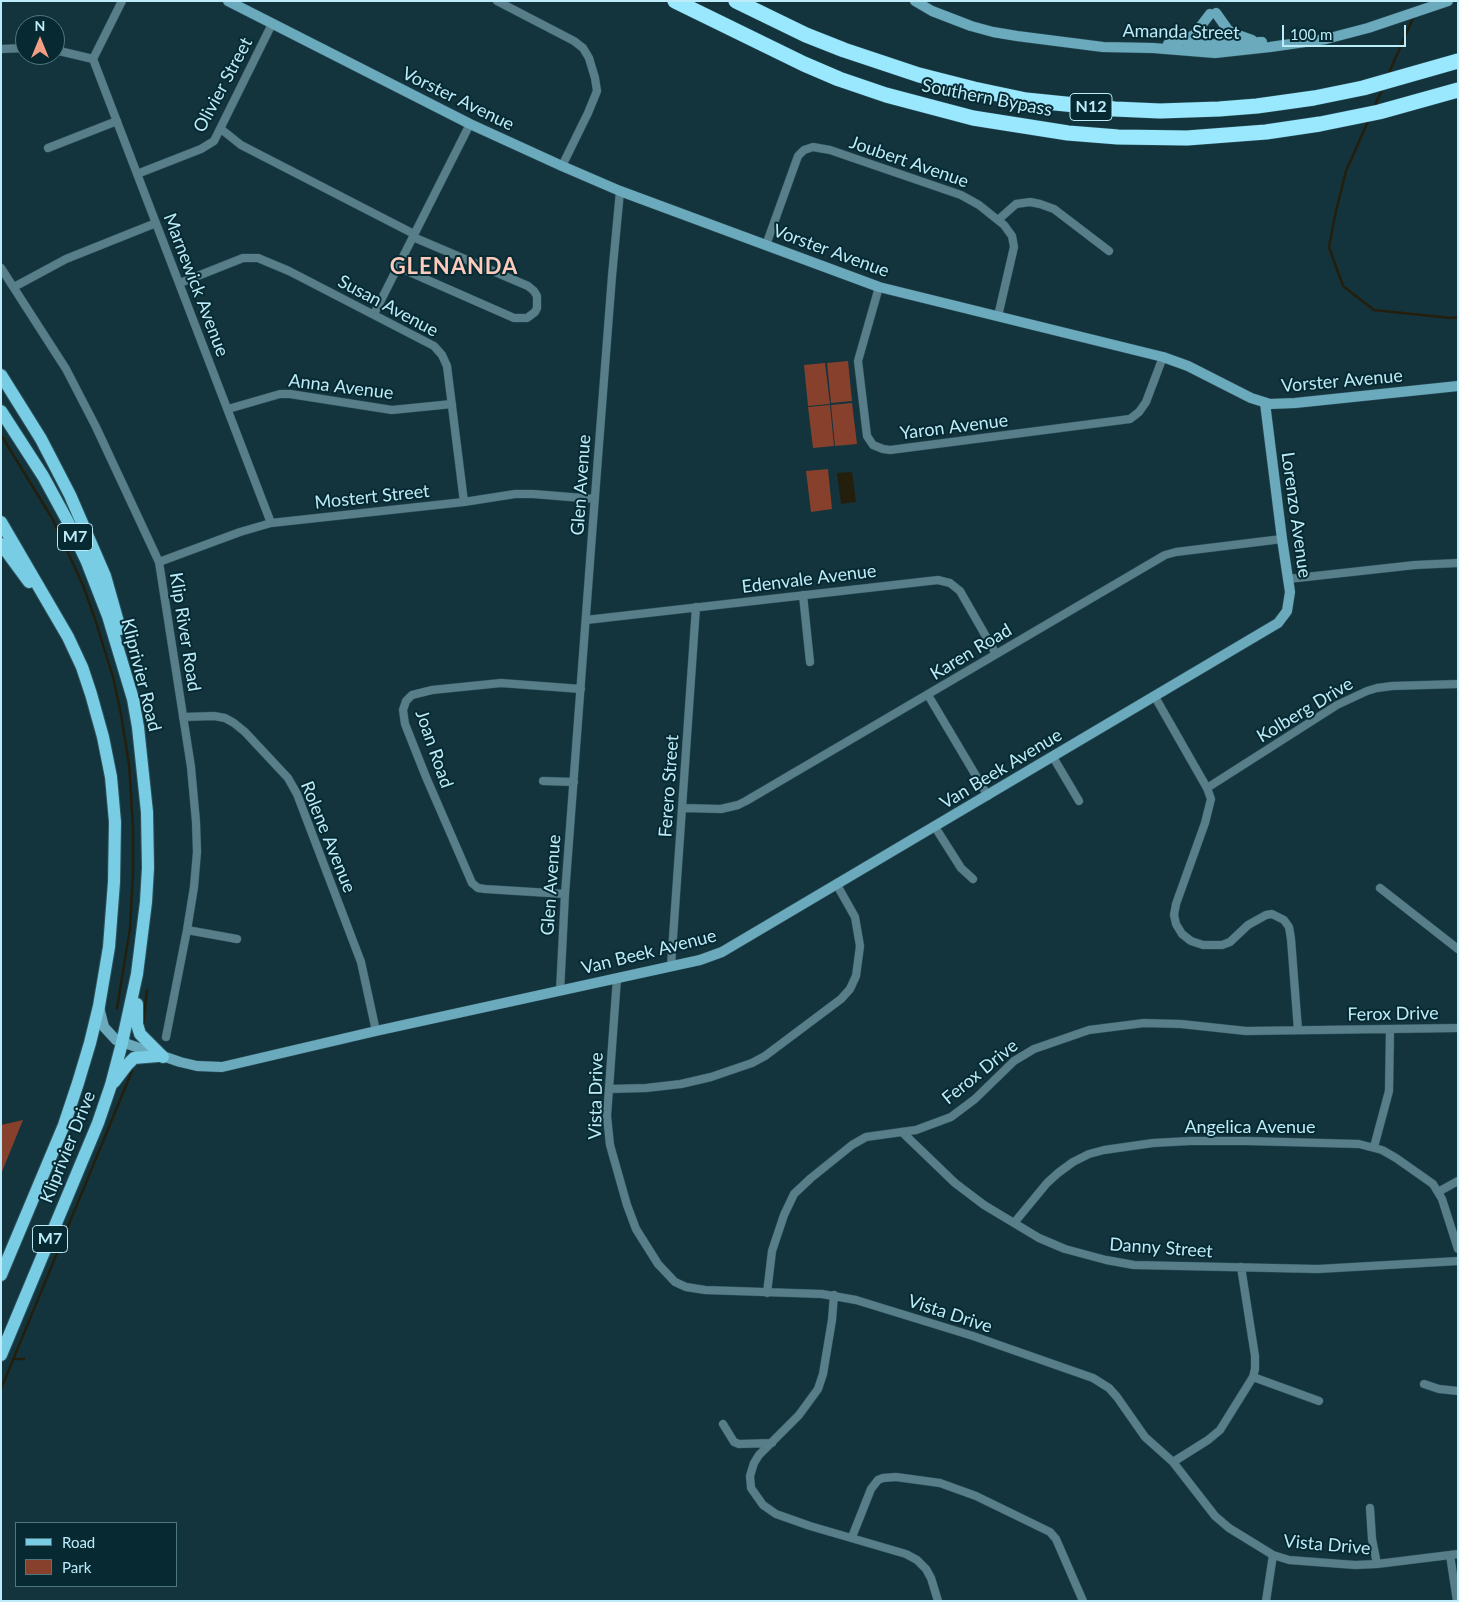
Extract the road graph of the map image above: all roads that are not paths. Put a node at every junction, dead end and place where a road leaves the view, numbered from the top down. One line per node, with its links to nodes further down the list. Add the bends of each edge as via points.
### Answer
1 (122, 1): 16 (street)
2 (228, 1): 10 (street, Vorster Avenue)
3 (497, 1): 23 (street, via 574,41 589,58 597,92)
4 (675, 1): 18 (highway, Southern Bypass / N12, via 804,64 886,95 973,118 1068,133 1188,138 1266,132 1379,112)
5 (736, 1): 17 (highway, Southern Bypass / N12, via 806,35 919,75 1026,100 1115,109 1219,109 1305,99 1363,88)
6 (915, 1): 9 (street, Amanda Street, via 952,19 1009,35 1103,47 1215,53 1326,39)
7 (924, 1): 12 (street, Amanda Street, via 972,21 1015,32 1096,42)
8 (1432, 1): 11 (street, Amanda Street, via 1354,26)
9 (1448, 1)
10 (272, 24): 20 (street, Vorster Avenue); 21 (street, Olivier Street)
11 (1261, 42): 12 (street, Amanda Street); 12 (street, via 1235,34 1213,14 1194,35)
12 (1168, 44)
13 (15, 48): 14 (street)
14 (1, 49)
15 (65, 52): 16 (street)
16 (93, 59): 19 (street, Marnewick Avenue)
17 (1458, 61)
18 (1458, 90)
19 (117, 120): 22 (street); 24 (street, Marnewick Avenue)
20 (470, 124): 23 (street, Vorster Avenue); 28 (street)
21 (221, 129): 24 (street, Olivier Street, via 206,147); 28 (street, via 241,145)
22 (48, 148)
23 (562, 166): 25 (street, Vorster Avenue)
24 (138, 174): 27 (street, Marnewick Avenue)
25 (620, 191): 29 (street, Vorster Avenue); 45 (street, Glen Avenue)
26 (998, 220): 29 (street, Joubert Avenue, via 961,195 813,147 801,152 796,159); 30 (street, via 1016,204 1040,204 1054,209); 37 (street, Joubert Avenue, via 1010,231 1014,246)
27 (156, 223): 33 (street, Marnewick Avenue); 34 (street, via 66,259)
28 (414, 235): 31 (street); 31 (street, via 528,286 537,296 537,308 527,318 514,318)
29 (766, 245): 35 (street, Vorster Avenue)
30 (1109, 252)
31 (398, 267): 36 (street)
32 (1, 268): 34 (street, Klip River Road)
33 (180, 283): 36 (street, Susan Avenue, via 243,258 258,258); 43 (street, Marnewick Avenue)
34 (14, 287): 51 (street, Klip River Road, via 70,375)
35 (879, 287): 37 (street, Vorster Avenue); 38 (street, Yaron Avenue, via 858,361 867,436 873,445 883,449 1130,419 1146,402)
36 (374, 314): 42 (street, Susan Avenue, via 428,342 442,354 447,366)
37 (998, 316): 38 (street, Vorster Avenue)
38 (1164, 357): 41 (street, Vorster Avenue)
39 (1, 375): 61 (main road, via 57,469 92,544 122,633)
40 (1458, 386): 41 (street, Vorster Avenue)
41 (1265, 403): 49 (street, Lorenzo Avenue)
42 (452, 404): 43 (street, Anna Avenue, via 392,410 280,394); 46 (street, Susan Avenue)
43 (228, 409): 48 (street, Marnewick Avenue)
44 (1, 411): 61 (main road, Kliprivier Road / M7, via 43,476 88,562)
45 (595, 499): 46 (street, Mostert Street, via 523,494); 57 (street, Glen Avenue)
46 (464, 502): 48 (street, Mostert Street)
47 (1, 522): 56 (main road, M7)
48 (271, 522): 51 (street, Mostert Street)
49 (1282, 539): 53 (street, Lorenzo Avenue); 59 (street, Karen Road, via 1165,555)
50 (1, 544): 56 (main road)
51 (159, 562): 66 (street, Klip River Road)
52 (1458, 564): 53 (street, via 1425,564)
53 (1288, 579): 58 (street, Lorenzo Avenue, via 1289,606 1282,620)
54 (803, 595): 55 (street, Edenvale Avenue); 59 (street, Edenvale Avenue, via 944,580 960,591); 60 (street)
55 (696, 608): 57 (street, Edenvale Avenue); 73 (street, Ferero Street)
56 (54, 613): 86 (main road, M7, via 68,637 91,694 111,777 115,822 114,882 109,947)
57 (586, 620): 63 (street, Glen Avenue)
58 (1273, 627): 65 (street, Van Beek Avenue)
59 (996, 654): 64 (street, Karen Road)
60 (810, 662)
61 (125, 674): 83 (main road, Kliprivier Road / M7, via 138,727 147,812 146,902)
62 (1458, 684): 70 (street, Kolberg Drive, via 1392,686 1367,691 1337,705)
63 (581, 689): 69 (street, Glen Avenue); 78 (street, Joan Road, via 501,683 422,691 412,695 403,710 405,724 472,883 485,890)
64 (928, 695): 71 (street); 73 (street, Karen Road, via 738,805 721,809)
65 (1155, 697): 67 (street, Van Beek Avenue); 70 (street)
66 (183, 717): 79 (street, Klip River Road, via 197,844); 90 (street, Rolene Avenue, via 214,716 234,723 288,778 361,962)
67 (1053, 757): 71 (street, Van Beek Avenue); 72 (street)
68 (543, 781): 69 (street)
69 (574, 782): 78 (street, Glen Avenue)
70 (1207, 788): 89 (street, via 1210,810 1176,904 1176,924 1191,940 1203,945 1222,945 1266,915 1272,914 1284,920 1292,939)
71 (988, 796): 74 (street, Van Beek Avenue)
72 (1079, 801)
73 (683, 808): 82 (street, Ferero Street)
74 (936, 826): 75 (street, via 961,868); 76 (street, Van Beek Avenue)
75 (973, 880)
76 (837, 885): 82 (street, Van Beek Avenue, via 722,952); 95 (street, via 855,917 860,946 856,976 841,999 752,1063 680,1084)
77 (1380, 888): 81 (street)
78 (565, 894): 85 (street, Glen Avenue)
79 (187, 930): 80 (street); 91 (street, Klip River Road)
80 (237, 939)
81 (1458, 949)
82 (671, 966): 84 (street, Van Beek Avenue)
83 (137, 974): 92 (main road, Kliprivier Drive / M7); 93 (main road, via 138,1029)
84 (617, 978): 85 (street, Van Beek Avenue); 95 (street, Vista Drive)
85 (560, 991): 90 (street, Van Beek Avenue)
86 (99, 1006): 92 (street, Van Beek Avenue, via 104,1027); 104 (main road, Kliprivier Drive / M7, via 64,1125)
87 (1458, 1028): 88 (street, Ferox Drive)
88 (1390, 1029): 89 (street, Ferox Drive); 97 (street, via 1389,1091)
89 (1298, 1030): 96 (street, Ferox Drive, via 1246,1031 1160,1023 1089,1030 1028,1052 962,1110 939,1122)
90 (376, 1031): 93 (street, Van Beek Avenue, via 222,1067 197,1066)
91 (166, 1037)
92 (122, 1043): 93 (street, Van Beek Avenue); 94 (main road, Kliprivier Drive / M7)
93 (160, 1056): 94 (main road, via 134,1058)
94 (111, 1085): 107 (main road, Kliprivier Drive / M7)
95 (609, 1089): 105 (street, Vista Drive, via 607,1127 612,1155 632,1220 658,1264 671,1278 686,1287)
96 (902, 1132): 100 (street, Danny Street, via 960,1187); 105 (street, Ferox Drive, via 862,1139 794,1194 772,1251)
97 (1374, 1147): 99 (street, Angelica Avenue, via 1403,1162 1433,1184); 100 (street, Angelica Avenue, via 1359,1144 1190,1141 1104,1150 1081,1158 1058,1173)
98 (1458, 1181): 99 (street)
99 (1438, 1192): 101 (street, Angelica Avenue)
100 (1014, 1223): 103 (street, Danny Street, via 1051,1244 1106,1260 1134,1265)
101 (1458, 1249)
102 (1458, 1260): 103 (street, Danny Street, via 1347,1268)
103 (1241, 1267): 108 (street, via 1254,1347)
104 (1, 1275)
105 (767, 1293): 106 (street, Vista Drive)
106 (834, 1295): 113 (street, via 818,1389); 114 (street, Vista Drive, via 922,1320 1093,1378 1117,1396 1145,1437)
107 (1, 1355)
108 (1253, 1377): 111 (street); 114 (street, via 1220,1430)
109 (1424, 1384): 110 (street)
110 (1458, 1392)
111 (1319, 1400)
112 (722, 1424): 113 (street, via 728,1435 739,1444)
113 (772, 1443): 116 (street, via 754,1463 750,1476 756,1497 769,1510 810,1526)
114 (1174, 1462): 118 (street, Vista Drive, via 1215,1516)
115 (1370, 1508): 119 (street)
116 (852, 1537): 120 (street, via 917,1560 931,1578); 121 (street, via 871,1489 878,1480 896,1477 940,1483 976,1496 1050,1532 1056,1538)
117 (1454, 1554): 119 (street, Vista Drive); 123 (street)
118 (1273, 1555): 119 (street, Vista Drive, via 1289,1560 1356,1566); 122 (street)
119 (1377, 1564)
120 (938, 1601)
121 (1083, 1601)
122 (1266, 1601)
123 (1457, 1601)

